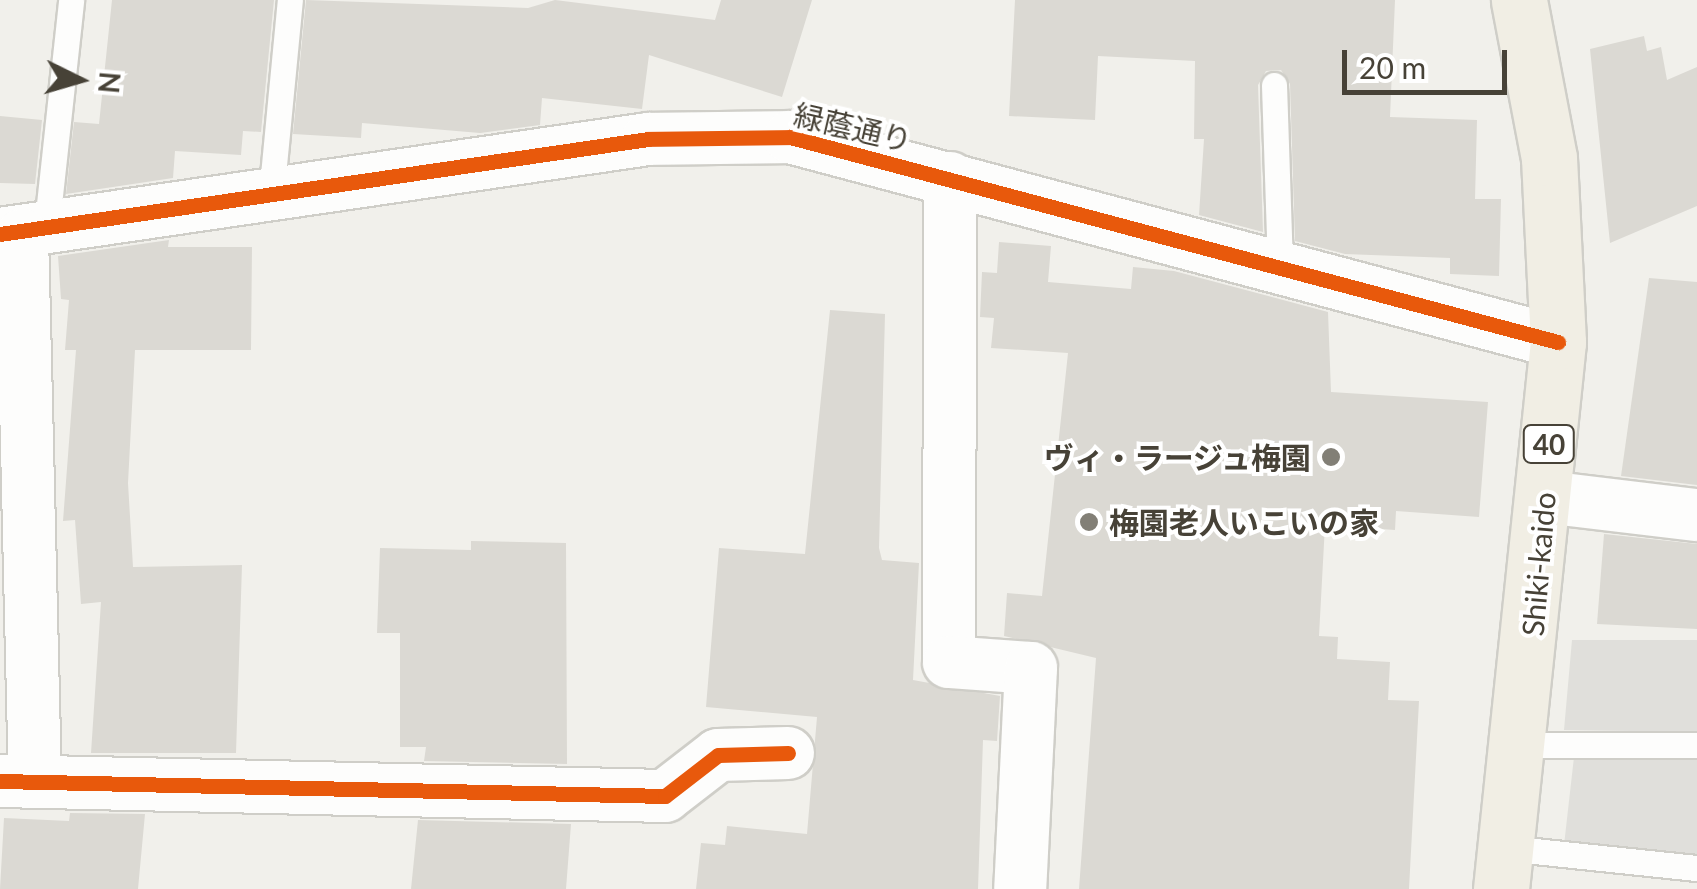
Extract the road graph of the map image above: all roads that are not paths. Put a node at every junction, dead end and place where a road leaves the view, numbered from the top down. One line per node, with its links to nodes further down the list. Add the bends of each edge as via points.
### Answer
1 (70, 0): 7 (lane)
2 (290, 0): 6 (lane)
3 (1519, 0): 9 (main road, Shiki-kaido / 40, via 1550,158)
4 (1274, 85): 8 (lane)
5 (950, 178): 6 (street, 緑蔭通り, via 790,137 648,139); 8 (street, 緑蔭通り); 18 (street, via 949,662 1031,668)
6 (271, 196): 7 (street, 緑蔭通り)
7 (22, 234): 15 (street)
8 (1280, 269): 9 (street, 緑蔭通り)
9 (1558, 342): 10 (main road, Shiki-kaido / 40)
10 (1544, 498): 11 (street); 12 (main road, Shiki-kaido / 40)
11 (1697, 515)
12 (1518, 745): 13 (lane); 17 (main road, Shiki-kaido / 40)
13 (1697, 745)
14 (788, 753): 15 (street, via 718,755 665,796)
15 (17, 782)
16 (1697, 868): 17 (lane)
17 (1503, 869)
18 (1020, 889)

